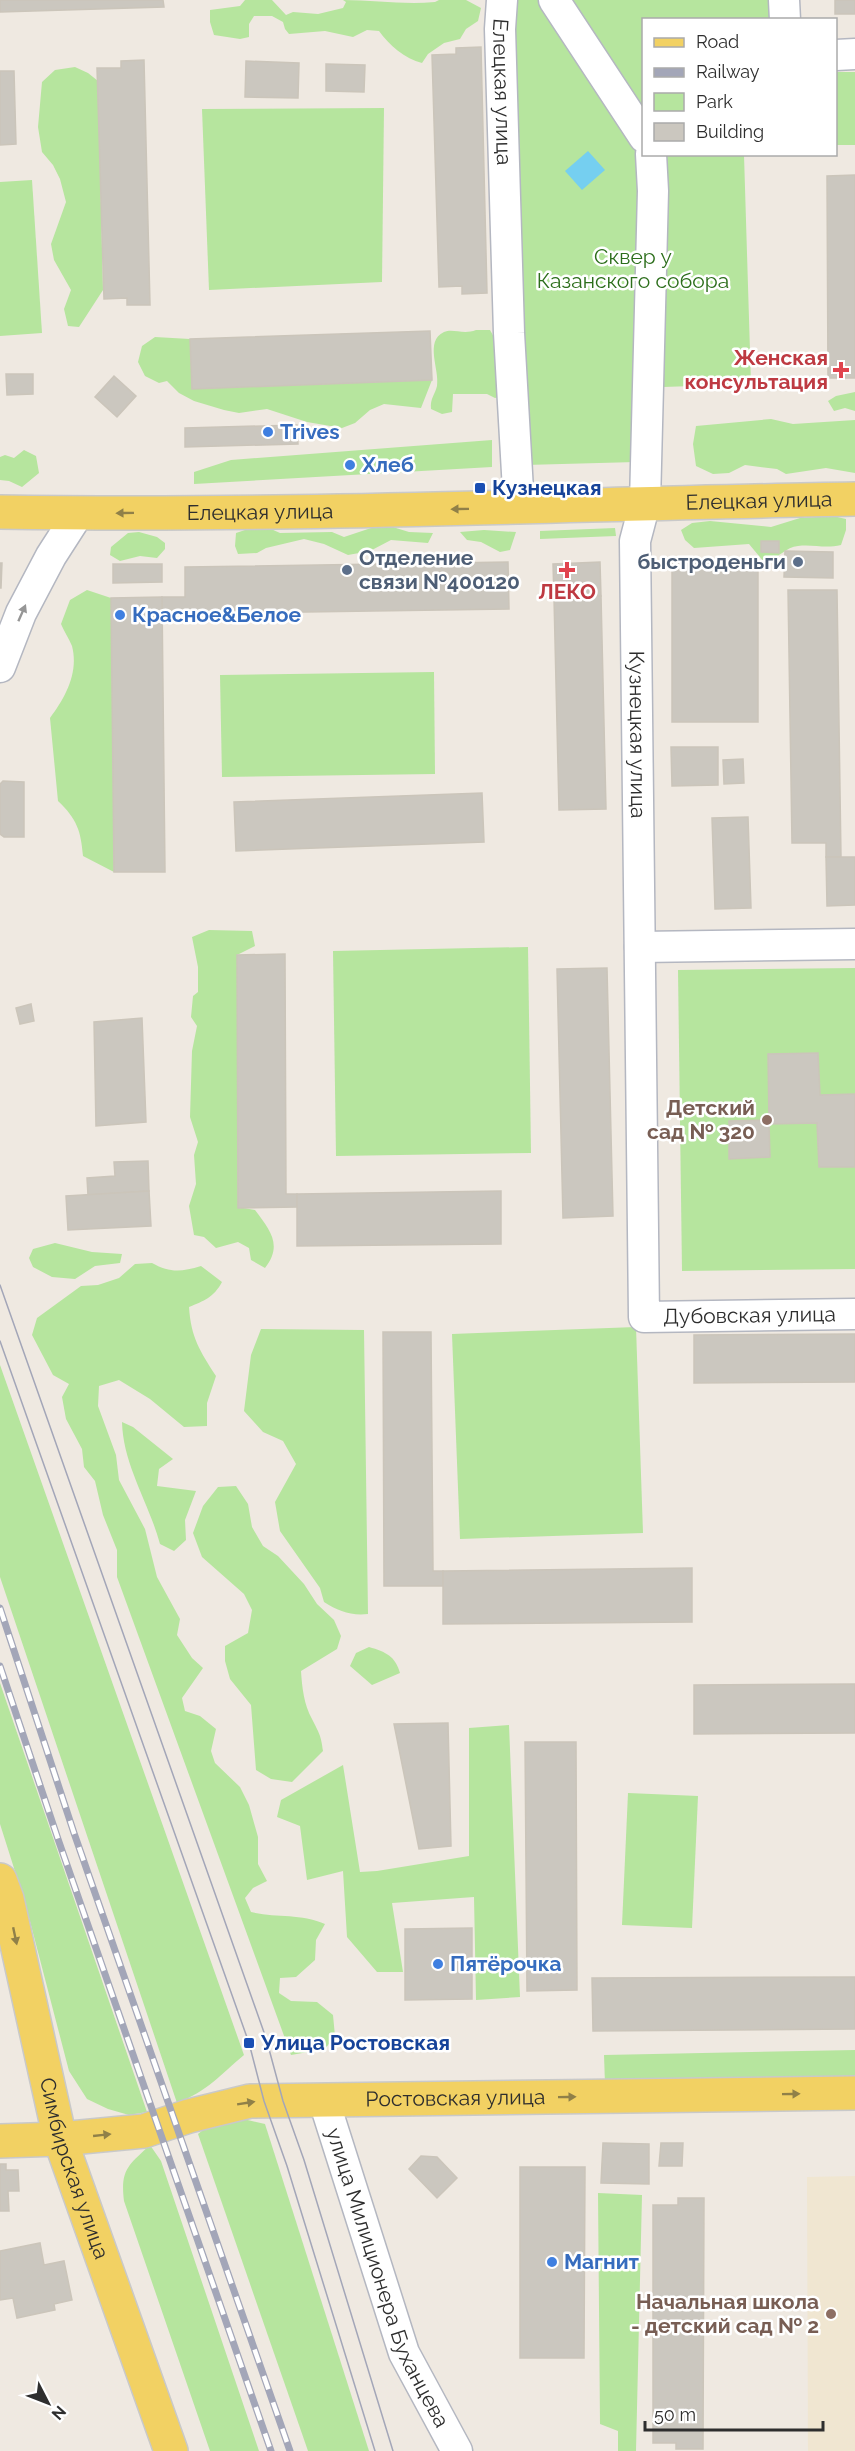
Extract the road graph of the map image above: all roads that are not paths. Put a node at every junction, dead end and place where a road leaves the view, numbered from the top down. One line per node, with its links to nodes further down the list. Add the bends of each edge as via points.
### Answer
1 (502, 0): 11 (street, Елецкая улица, via 509,333)
2 (554, 0): 7 (street)
3 (784, 0): 4 (street)
4 (785, 18)
5 (855, 54): 6 (street)
6 (837, 55)
7 (642, 134)
8 (651, 156): 10 (street, Кузнецкая улица)
9 (855, 499): 10 (main road, Елецкая улица)
10 (645, 503): 11 (main road, Елецкая улица); 18 (street, Кузнецкая улица, via 635,541)
11 (519, 508): 14 (main road, Елецкая улица, one-way to 14)
12 (0, 512): 13 (main road, Елецкая улица)
13 (44, 513): 14 (main road, Елецкая улица); 15 (street)
14 (78, 514): 15 (street)
15 (39, 578): 16 (street, one-way to 15)
16 (0, 667)
17 (855, 944): 18 (street)
18 (640, 947): 20 (street, Кузнецкая улица)
19 (855, 1314): 20 (street, Дубовская улица)
20 (644, 1317)
21 (0, 1880): 24 (main road, Симбирская улица, one-way to 24)
22 (855, 2093): 23 (main road, Ростовская улица, one-way to 22)
23 (324, 2101): 24 (main road, Ростовская улица, one-way to 23, via 144,2131 250,2101); 27 (street, улица Милиционера Буханцева, via 404,2353)
24 (60, 2139): 25 (main road, Ростовская улица); 26 (main road, Симбирская улица)
25 (0, 2141)
26 (171, 2451)
27 (457, 2451)

